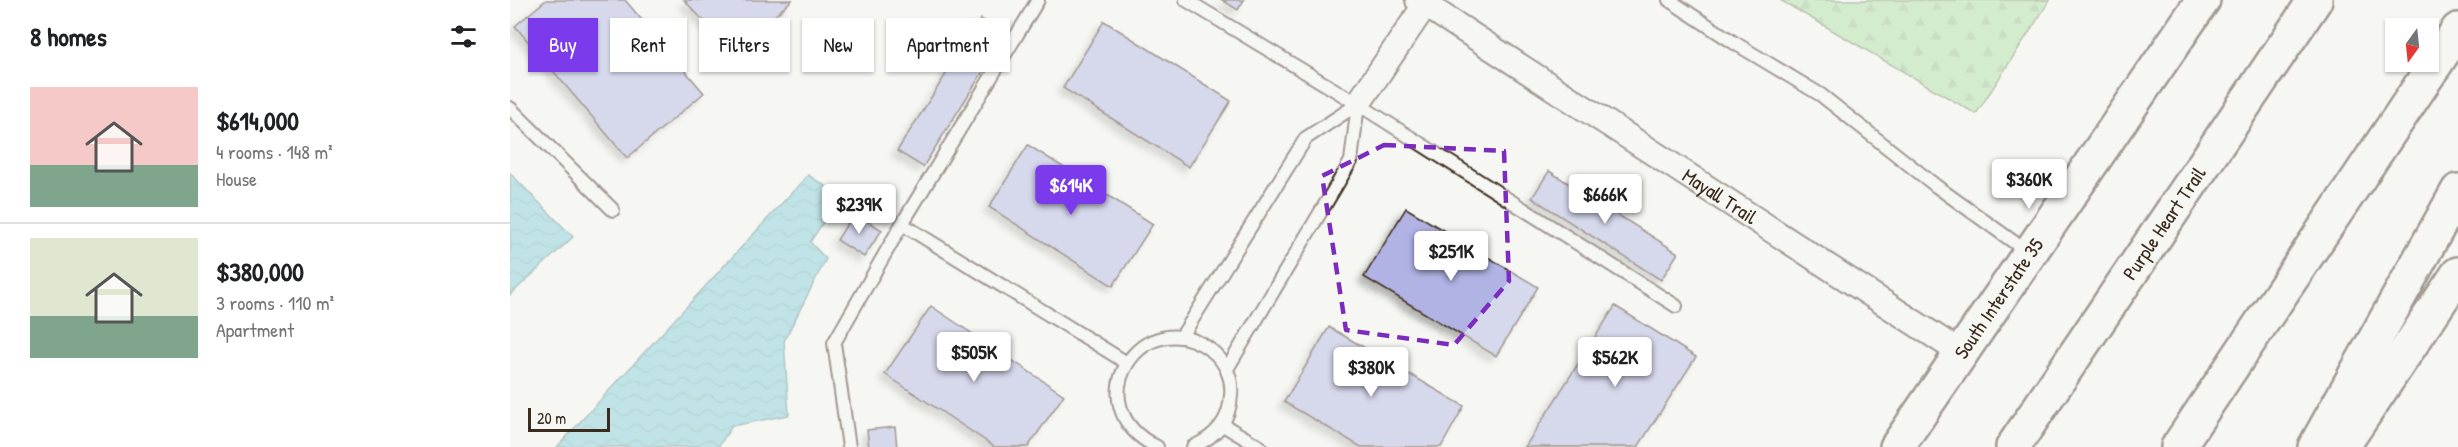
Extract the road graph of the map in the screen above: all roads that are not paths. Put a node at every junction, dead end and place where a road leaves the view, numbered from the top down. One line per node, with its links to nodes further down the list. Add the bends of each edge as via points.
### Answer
1 (1038, 0): 12 (lane)
2 (1186, 0): 8 (lane)
3 (1669, 0): 13 (lane, via 1821,95 1936,186)
4 (2203, 0): 13 (main road, South Interstate 35)
5 (2315, 0): 26 (main road, Purple Heart Trail)
6 (1421, 2): 8 (street); 17 (street, Mayall Trail)
7 (2458, 30): 27 (main road)
8 (1358, 104): 15 (lane); 16 (lane, via 1306,138); 19 (lane, via 1351,161)
9 (510, 108): 11 (lane)
10 (2458, 191): 28 (main road)
11 (612, 210)
12 (902, 224): 18 (lane); 21 (lane, via 834,344)
13 (2030, 253): 17 (main road, South Interstate 35)
14 (2458, 274): 29 (main road)
15 (1676, 306)
16 (1182, 336): 18 (lane, via 1162,337 1145,344); 19 (lane, via 1201,342)
17 (1961, 353): 25 (main road, South Interstate 35)
18 (1127, 363): 22 (lane, via 1117,391 1120,410 1128,426)
19 (1227, 369): 20 (lane, via 1231,407)
20 (1223, 425): 23 (lane); 24 (lane)
21 (849, 447)
22 (1156, 447)
23 (1193, 447)
24 (1260, 447)
25 (1897, 447)
26 (2013, 447)
27 (2178, 447)
28 (2315, 447)
29 (2342, 447)

